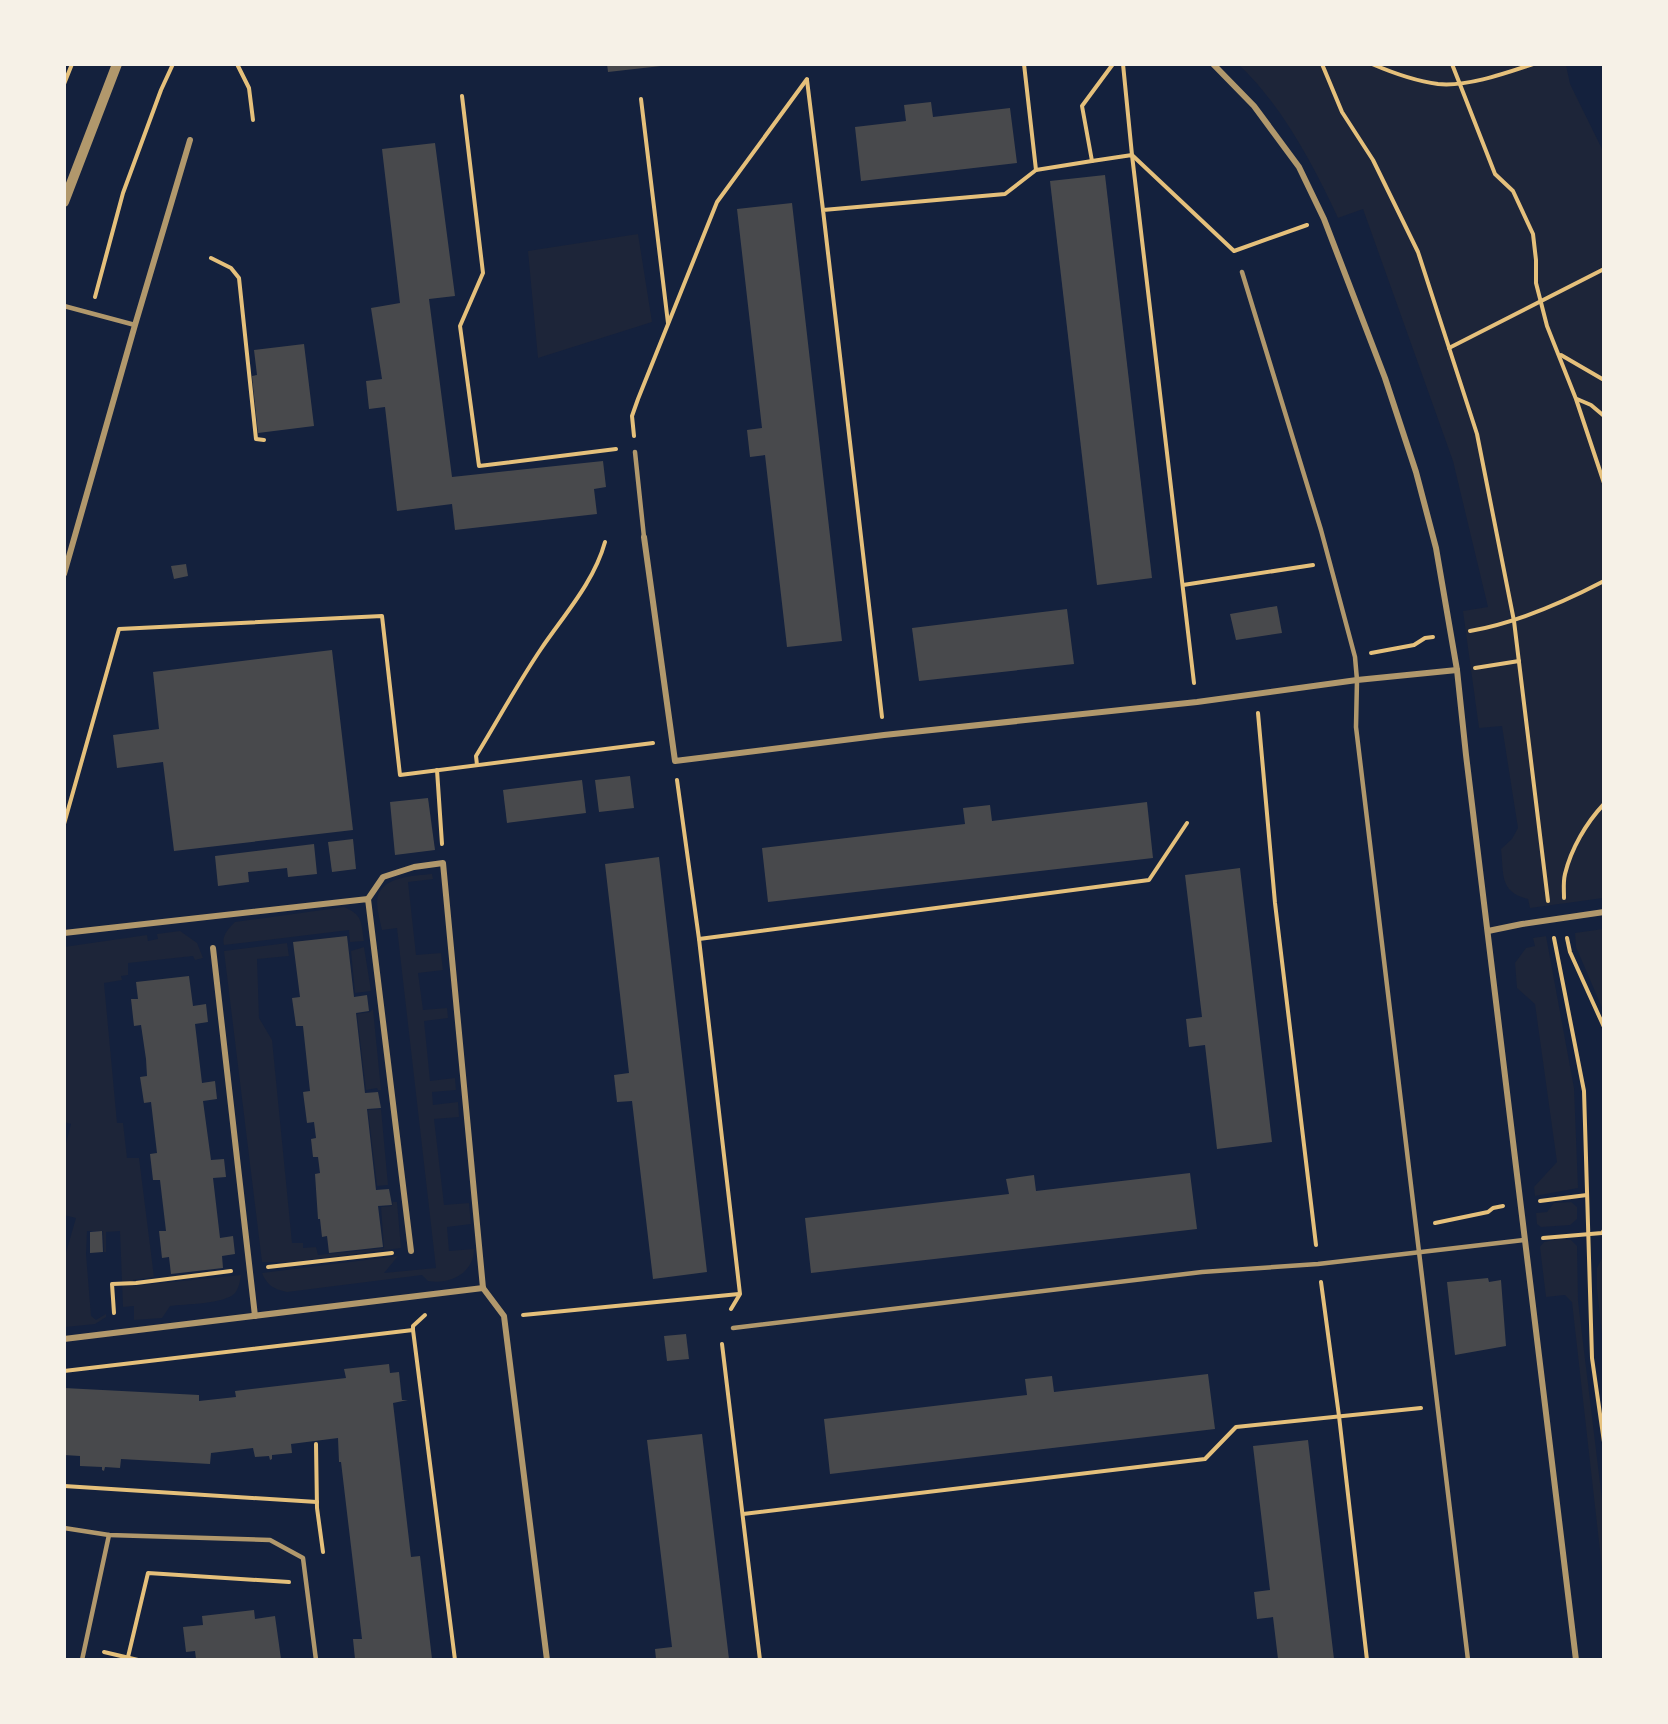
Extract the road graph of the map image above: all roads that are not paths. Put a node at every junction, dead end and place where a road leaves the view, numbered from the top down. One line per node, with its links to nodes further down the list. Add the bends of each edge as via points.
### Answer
1 (117, 64): 4 (street)
2 (1213, 64): 11 (street, via 1254,106 1292,159 1324,219 1416,472 1436,548)
3 (190, 140): 7 (street)
4 (64, 202)
5 (1242, 272): 12 (lane, via 1330,563 1355,657)
6 (64, 306): 7 (lane)
7 (135, 325): 10 (street)
8 (634, 449): 9 (lane)
9 (644, 537): 12 (street, via 675,761)
10 (64, 574)
11 (1457, 670): 12 (street); 15 (street)
12 (1357, 680): 20 (lane, via 1356,727)
13 (368, 899): 16 (street); 19 (street); 21 (street, via 383,877 443,863)
14 (1604, 912): 15 (street)
15 (1488, 931): 18 (street)
16 (64, 933)
17 (213, 948): 22 (street)
18 (1524, 1240): 20 (lane); 31 (street)
19 (411, 1251)
20 (1419, 1252): 23 (lane, via 1202,1272); 30 (lane)
21 (483, 1288): 22 (street); 29 (street, via 504,1316)
22 (255, 1316): 24 (street)
23 (733, 1328)
24 (64, 1339)
25 (64, 1528): 26 (lane)
26 (109, 1535): 27 (lane); 28 (lane, via 270,1540 303,1558)
27 (82, 1659)
28 (316, 1659)
29 (547, 1659)
30 (1468, 1659)
31 (1576, 1659)

